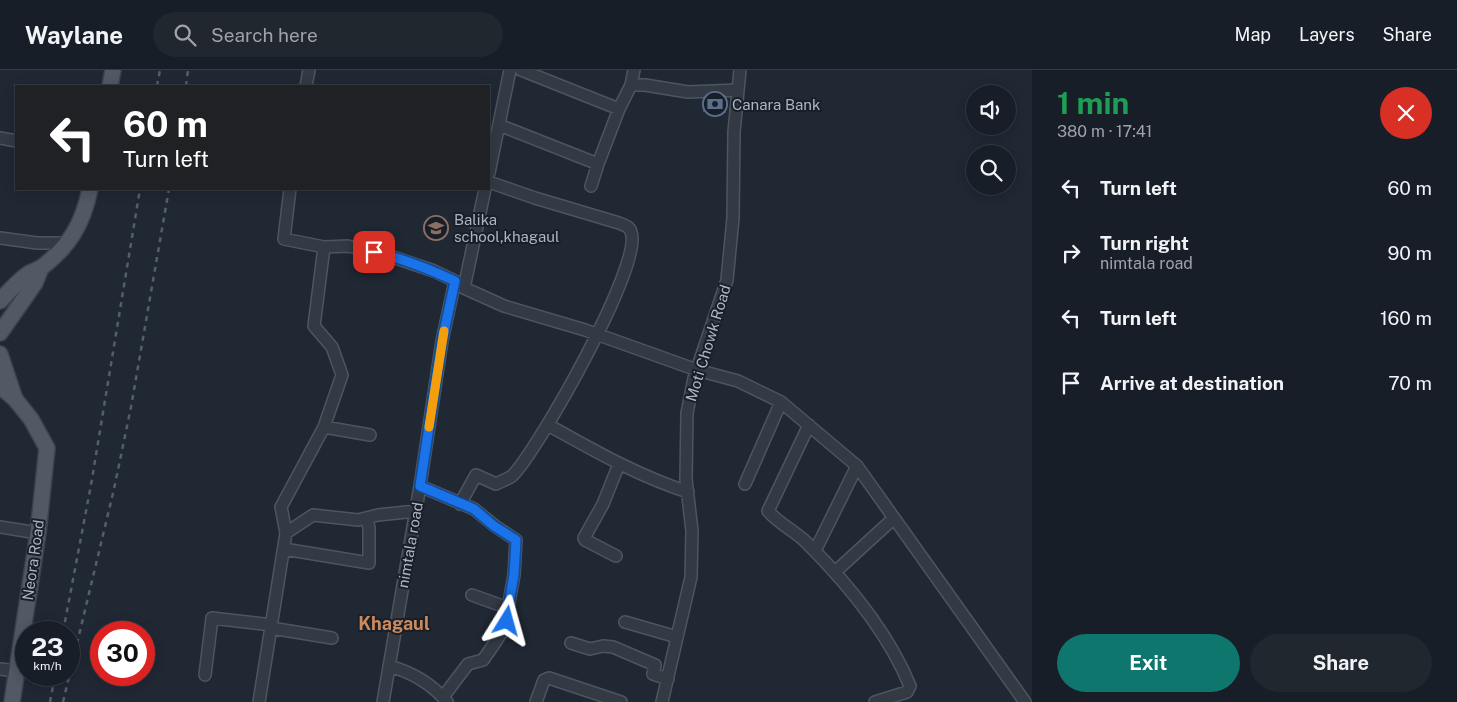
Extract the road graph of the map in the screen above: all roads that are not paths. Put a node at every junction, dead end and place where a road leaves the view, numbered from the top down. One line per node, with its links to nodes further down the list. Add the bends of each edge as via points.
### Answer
1 (113, 70): 7 (main road)
2 (309, 70): 8 (street)
3 (510, 70): 12 (street)
4 (521, 70): 11 (street)
5 (634, 70): 9 (street)
6 (740, 70): 10 (street, Moti Chowk Road)
7 (110, 85)
8 (306, 85)
9 (631, 85): 10 (street, via 688,92); 11 (street)
10 (738, 90): 31 (street, Moti Chowk Road, via 727,280)
11 (619, 109): 15 (street)
12 (499, 125): 15 (street); 16 (street)
13 (0, 138): 14 (street)
14 (15, 141)
15 (598, 164): 18 (street)
16 (490, 168)
17 (490, 182): 29 (street, via 620,223 632,232 632,249 622,280)
18 (591, 186)
19 (90, 190): 23 (main road, via 87,205)
20 (290, 190): 24 (street, via 284,239)
21 (485, 190): 26 (street, nimtala road)
22 (0, 238): 23 (street)
23 (68, 243): 25 (main road)
24 (324, 247): 26 (street, via 348,246 387,255 434,271); 37 (street, via 314,326 332,346 342,374)
25 (41, 268): 27 (main road, via 28,274); 28 (main road, via 35,283)
26 (459, 284): 29 (street, via 504,306); 42 (street, nimtala road, via 442,341)
27 (0, 301)
28 (0, 333)
29 (598, 335): 31 (street); 35 (street)
30 (0, 354): 33 (main road)
31 (696, 370): 34 (street, via 738,381); 43 (street, Moti Chowk Road, via 686,413)
32 (0, 386): 33 (main road)
33 (15, 399): 49 (main road, Neora Road, via 47,448)
34 (781, 402): 36 (street); 41 (street)
35 (548, 425): 39 (street); 44 (street, via 512,476 496,484 476,475)
36 (809, 425): 40 (street); 52 (street, via 768,511)
37 (324, 428): 38 (street); 50 (street, via 281,507)
38 (370, 435)
39 (619, 464): 43 (street); 53 (street, via 603,504 584,538)
40 (857, 466): 46 (street); 52 (street)
41 (745, 484)
42 (420, 486): 44 (street); 45 (street, nimtala road)
43 (688, 492): 60 (street, Moti Chowk Road, via 692,531 691,577)
44 (460, 504): 56 (street, via 474,509 517,542)
45 (416, 511): 47 (street); 63 (street, nimtala road)
46 (894, 518): 54 (street); 77 (street)
47 (367, 519): 50 (street, via 313,515); 51 (street, via 369,562)
48 (0, 527): 49 (street)
49 (38, 533): 57 (main road, Neora Road)
50 (286, 533): 51 (street)
51 (284, 549): 59 (street)
52 (816, 551): 54 (street)
53 (616, 556)
54 (835, 572): 76 (street, via 883,633 910,686 908,692)
55 (472, 595): 56 (street)
56 (508, 608): 69 (street, via 507,621 483,660 468,664)
57 (24, 621)
58 (625, 622): 60 (street)
59 (271, 626): 61 (street); 66 (street, via 212,618); 71 (street)
60 (677, 637): 68 (street, Moti Chowk Road)
61 (332, 638)
62 (571, 644): 68 (street, via 590,649 612,647 655,665 653,674)
63 (389, 666): 69 (street, via 415,676); 72 (street, nimtala road)
64 (0, 668): 65 (street)
65 (15, 671)
66 (205, 674)
67 (15, 679): 70 (main road, Neora Road)
68 (668, 679): 75 (street, Moti Chowk Road)
69 (445, 700)
70 (12, 702)
71 (259, 702)
72 (383, 702)
73 (536, 702): 74 (street, via 544,680 549,678)
74 (621, 702)
75 (662, 702)
76 (875, 702)
77 (1025, 702)

